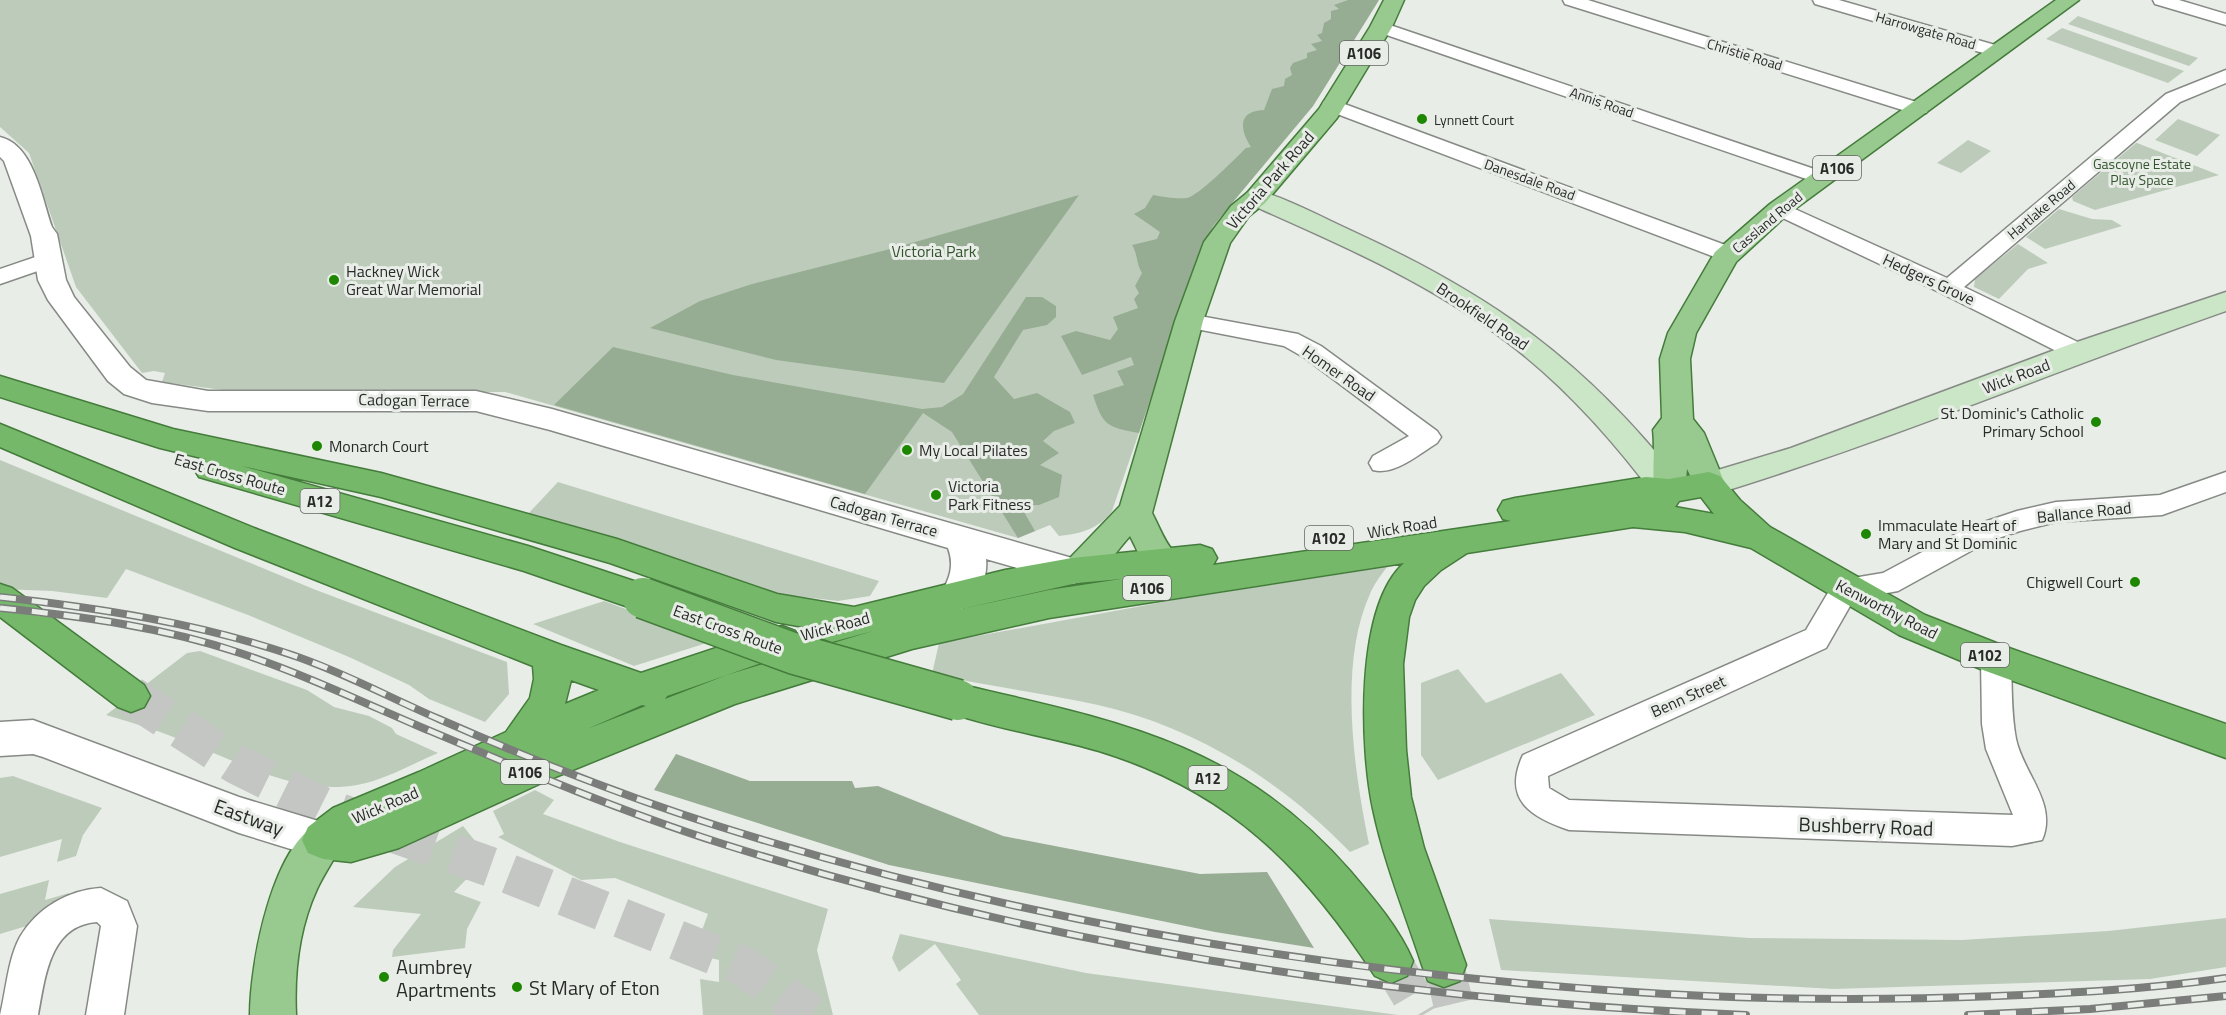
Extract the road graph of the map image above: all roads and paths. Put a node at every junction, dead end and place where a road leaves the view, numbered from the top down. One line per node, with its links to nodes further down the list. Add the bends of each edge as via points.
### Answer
1 (1394, 0): 7 (main road, Victoria Park Road / A106)
2 (1571, 0): 11 (street, Christie Road)
3 (1821, 0): 8 (street, Harrowgate Road)
4 (2069, 0): 8 (main road, Cassland Road / A106)
5 (2161, 0): 6 (street)
6 (2226, 20)
7 (1381, 27): 10 (main road, Victoria Park Road / A106); 13 (street, Annis Road)
8 (1996, 51): 11 (main road, Cassland Road / A106)
9 (2226, 76): 19 (street, Hartlake Road, via 2173,98)
10 (1331, 105): 14 (main road, Victoria Park Road / A106, via 1329,113); 16 (street, Danesdale Road)
11 (1919, 109): 13 (main road, Cassland Road / A106)
12 (0, 144): 17 (street, Cadogan Terrace, via 15,158)
13 (1822, 178): 15 (main road, Cassland Road / A106)
14 (1256, 198): 21 (main road, Victoria Park Road / A106, via 1240,211 1217,242); 30 (main road, Brookfield Road, via 1417,273 1518,336 1638,450)
15 (1779, 209): 16 (main road, Cassland Road / A106); 19 (street, Hedgers Grove)
16 (1728, 254): 25 (main road, Cassland Road / A106, via 1682,333 1674,375)
17 (50, 259): 18 (street); 35 (street, Cadogan Terrace, via 52,280 85,332 119,375 152,393 208,401 476,401)
18 (0, 277)
19 (1948, 288): 22 (street, Hedgers Grove)
20 (2226, 301): 22 (main road, Wick Road)
21 (1189, 321): 27 (street, Homer Road, via 1290,339 1428,437); 31 (main road, Victoria Park Road / A106)
22 (2078, 352): 29 (main road, Wick Road, via 1811,453)
23 (0, 386): 42 (highway, A12, via 171,440 381,485 617,552 776,608)
24 (0, 393): 53 (highway, East Cross Route / A12, bridge, via 143,449 528,558 795,654 1121,741 1179,763 1246,802 1317,862 1359,911)
25 (1678, 421): 29 (main road, Cassland Road / A106, via 1689,433); 30 (main road, Cassland Road / A106, via 1669,430)
26 (0, 435): 43 (highway, via 247,539)
27 (1382, 463)
28 (2226, 482): 39 (street, Ballance Road, via 2162,505 2056,512 2016,521 1979,534 1888,583)
29 (1709, 484): 30 (highway, Wick Road); 33 (highway, Kenworthy Road / A102, via 1728,509)
30 (1669, 491): 32 (highway, Wick Road / A106, via 1653,508); 36 (highway, Wick Road / A102, via 1636,490)
31 (1135, 513): 36 (main road, A106); 37 (main road)
32 (1633, 515): 33 (highway, A102, via 1685,520); 34 (highway, Wick Road / A106)
33 (1758, 536): 39 (highway, Kenworthy Road / A102)
34 (1474, 538): 38 (highway, Wick Road / A106); 54 (highway, via 1426,560 1417,569 1390,615 1385,641 1386,765 1393,809)
35 (961, 539): 37 (street, Cadogan Terrace); 40 (street, Cadogan Terrace, via 968,552 970,570)
36 (1161, 563): 37 (highway, Wick Road / A102); 38 (main road, A106, via 1184,575)
37 (1075, 570): 40 (highway, Wick Road / A106)
38 (1205, 579): 46 (highway, Wick Road / A106, via 975,619 912,634)
39 (1845, 589): 44 (highway, Kenworthy Road / A102, via 1912,625); 51 (street, Benn Street, via 1816,639 1534,765 1529,778)
40 (958, 596): 42 (highway, Wick Road / A106)
41 (0, 598): 47 (highway)
42 (854, 621): 45 (highway, Wick Road / A106, via 762,646)
43 (548, 656): 45 (highway); 50 (highway, via 553,668 546,709)
44 (1996, 659): 49 (highway, Kenworthy Road / A102); 51 (street, Bushberry Road, via 1998,734 2033,819 2030,829 1569,815 1550,810)
45 (638, 690): 46 (highway, A106, via 682,696); 50 (highway, Wick Road / A106)
46 (727, 691): 52 (highway, Wick Road / A106, via 534,768 399,830 351,843)
47 (131, 696)
48 (0, 739): 52 (street, Eastway, via 33,737 47,741 239,815)
49 (2226, 741)
50 (519, 742): 52 (highway, Wick Road / A106, via 433,785 347,821)
51 (1533, 792)
52 (322, 840): 57 (main road, A106, via 309,859 288,915 273,973)
53 (1391, 961)
54 (1444, 964)
55 (19, 1015): 56 (street, via 33,949 55,922 82,906 101,905 115,913 120,926)
56 (105, 1015)
57 (273, 1015)

